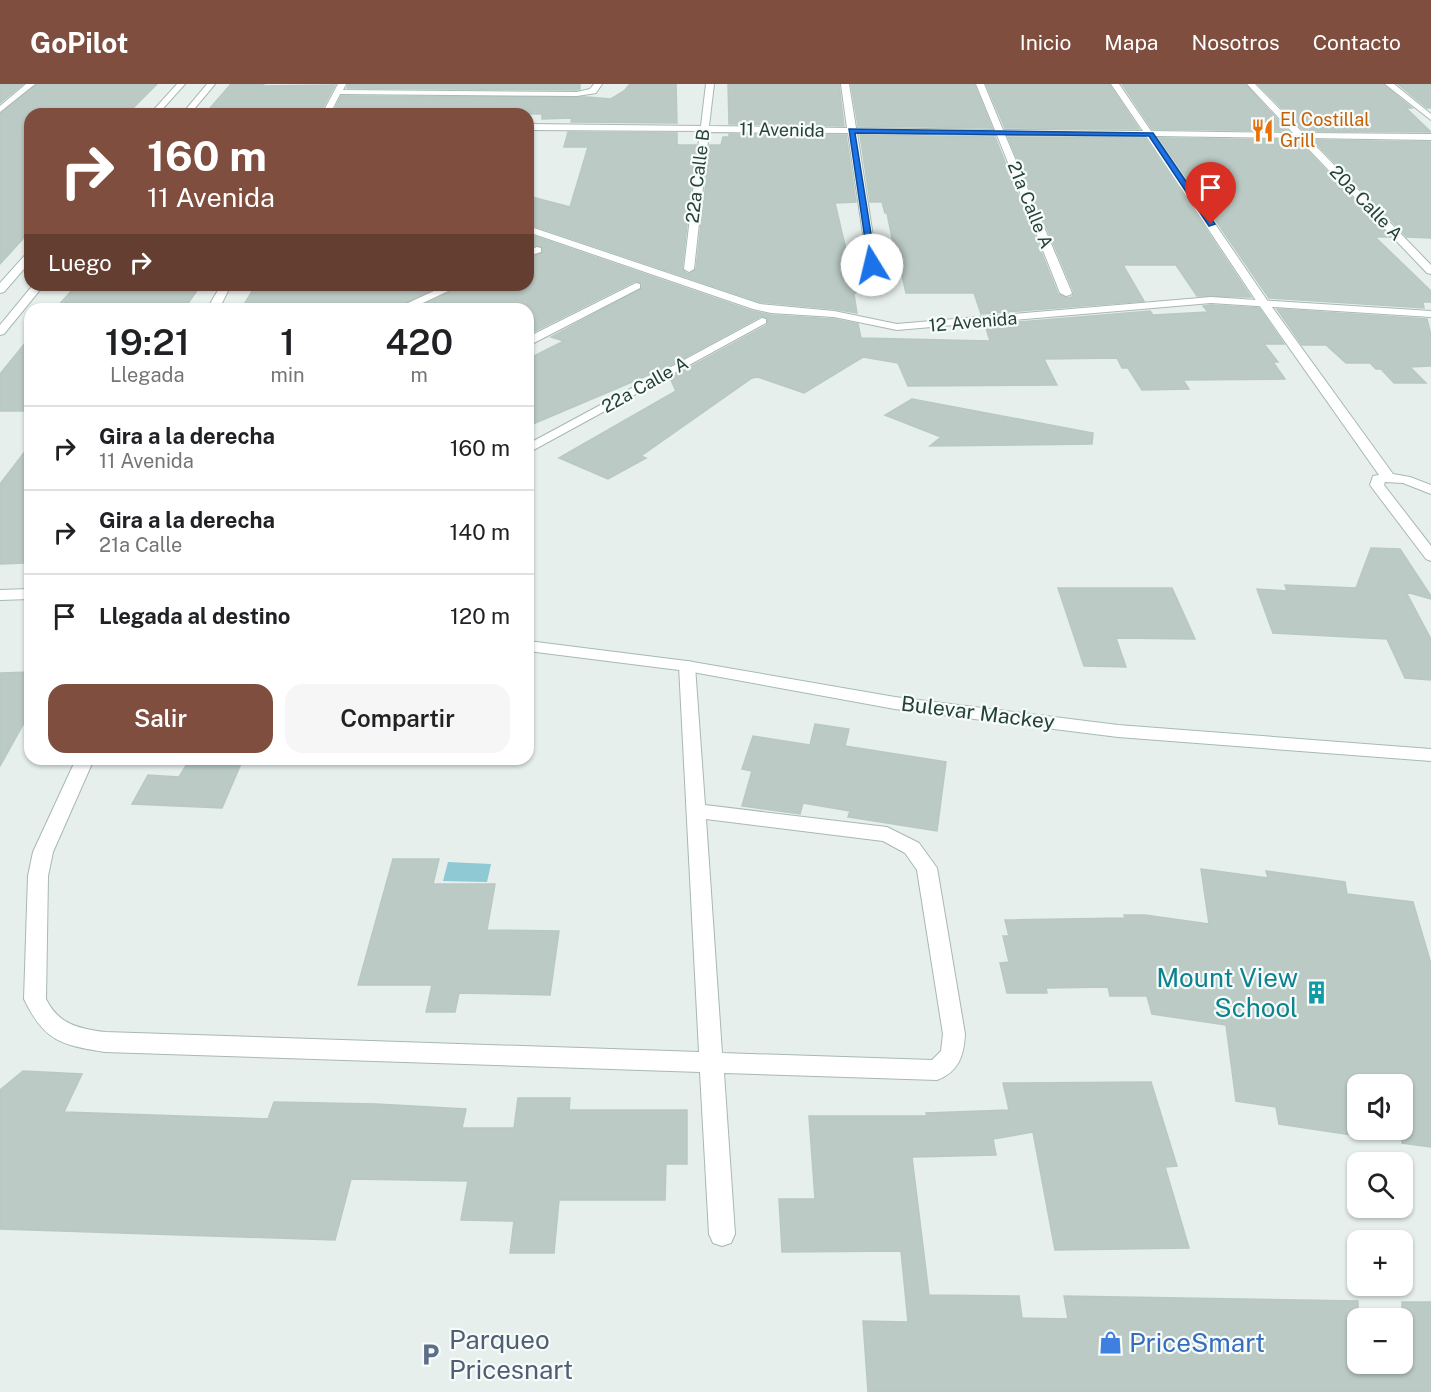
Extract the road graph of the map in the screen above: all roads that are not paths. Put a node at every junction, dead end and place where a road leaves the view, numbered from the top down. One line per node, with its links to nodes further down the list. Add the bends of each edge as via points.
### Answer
1 (31, 84): 16 (street)
2 (181, 84): 13 (street)
3 (211, 84): 14 (street)
4 (342, 84): 12 (street)
5 (597, 84): 12 (street, via 588,93)
6 (710, 84): 19 (street, 22a Calle B)
7 (845, 84): 20 (street)
8 (980, 84): 21 (street, 21a Calle A)
9 (1116, 84): 22 (street)
10 (1251, 84): 23 (street, 20a Calle A)
11 (1389, 84): 17 (street)
12 (338, 92): 15 (street)
13 (159, 108)
14 (191, 108)
15 (329, 108)
16 (0, 110)
17 (1431, 118)
18 (534, 127): 19 (street, 11 Avenida)
19 (703, 129): 20 (street, 11 Avenida); 27 (street, 22a Calle B)
20 (851, 131): 21 (street, 11 Avenida); 31 (street)
21 (999, 132): 22 (street, 11 Avenida); 35 (street, 21a Calle A)
22 (1151, 134): 23 (street, 11 Avenida); 36 (street)
23 (1301, 136): 24 (street, 11 Avenida); 28 (street, 20a Calle A)
24 (1431, 138)
25 (534, 231): 36 (street, 12 Avenida, via 757,307 834,314 886,326 1211,300)
26 (24, 261): 29 (street)
27 (689, 268)
28 (1431, 271)
29 (4, 280): 32 (street)
30 (636, 286): 43 (street)
31 (876, 288)
32 (0, 290)
33 (34, 291): 38 (street)
34 (442, 291): 39 (street)
35 (1066, 293)
36 (1263, 302): 40 (street, 12 Avenida); 45 (street)
37 (24, 303): 42 (street)
38 (24, 303)
39 (415, 303)
40 (1431, 314)
41 (762, 321): 44 (street, 22a Calle A)
42 (0, 332)
43 (534, 339)
44 (534, 445)
45 (1388, 477): 46 (street); 47 (street, via 1378,479 1377,485)
46 (1431, 489)
47 (1431, 556)
48 (24, 594): 49 (street)
49 (0, 595)
50 (534, 647): 51 (street, Bulevar Mackey)
51 (687, 666): 52 (street, Bulevar Mackey, via 895,703 1118,731); 54 (street)
52 (1431, 755)
53 (82, 765): 55 (street, via 43,852 38,876 35,999 42,1016 56,1029 105,1042)
54 (697, 811): 55 (street); 55 (street, via 887,834 912,848 927,868 954,1034 952,1055 937,1070)
55 (710, 1063): 56 (street)
56 (722, 1234)

